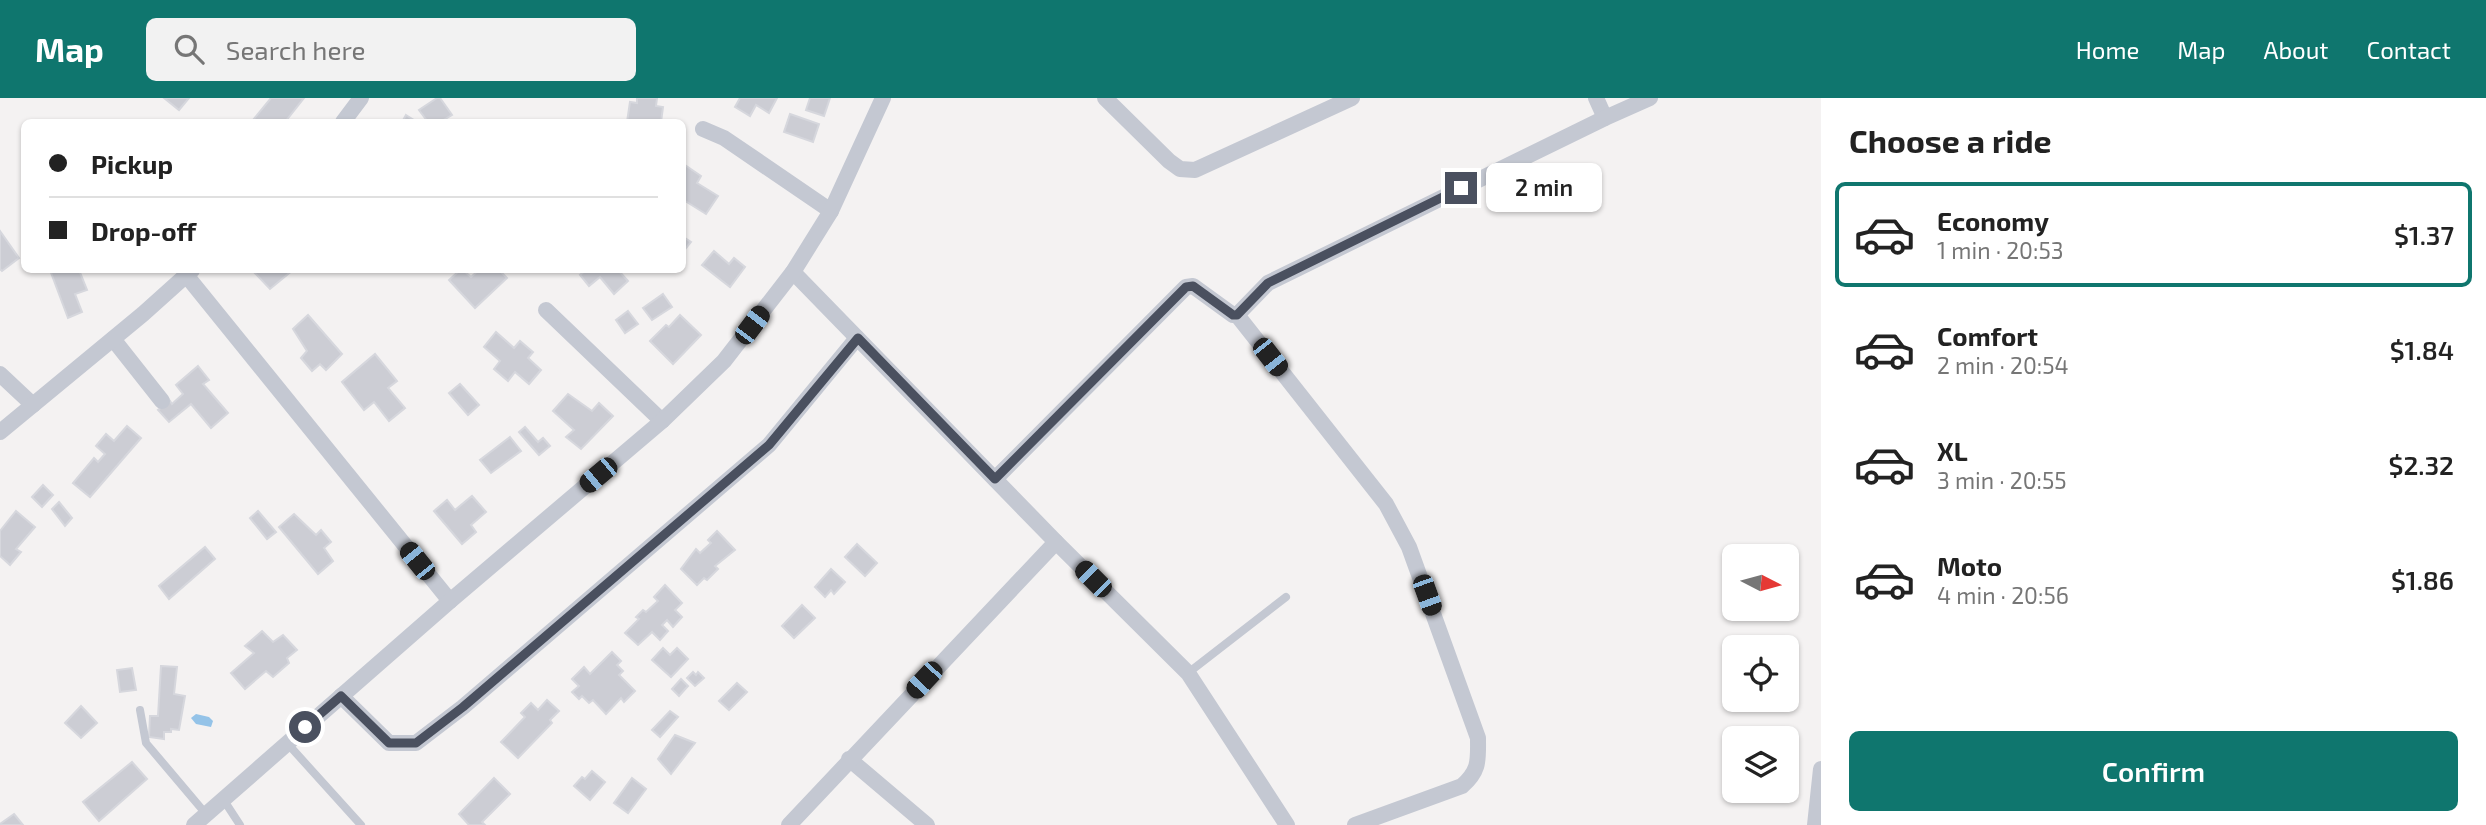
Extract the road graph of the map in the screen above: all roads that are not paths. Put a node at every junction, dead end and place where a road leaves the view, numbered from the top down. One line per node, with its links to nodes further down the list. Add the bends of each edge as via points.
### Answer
1 (362, 98): 8 (street)
2 (883, 98): 10 (street)
3 (1105, 98): 4 (street, via 1170,161 1180,169 1195,170)
4 (1352, 98)
5 (1596, 98): 7 (street)
6 (1650, 98): 7 (street)
7 (1605, 118): 15 (street, via 1268,283)
8 (345, 119)
9 (703, 129): 10 (street, via 724,138)
10 (831, 211): 11 (street)
11 (793, 272): 16 (street); 21 (street, via 724,361)
12 (188, 273): 17 (street)
13 (190, 273): 26 (street)
14 (546, 310): 21 (street)
15 (1237, 315): 23 (street, via 1193,286 1186,287); 40 (street, via 1386,505 1409,547 1478,738 1478,763 1474,775 1462,786)
16 (858, 338): 23 (street); 28 (street, via 769,445 416,743 389,743)
17 (113, 339): 19 (street); 20 (street)
18 (0, 374): 20 (street)
19 (162, 401)
20 (33, 405): 22 (street)
21 (662, 421): 26 (street)
22 (0, 432)
23 (995, 479): 24 (street)
24 (1056, 542): 27 (street); 31 (street)
25 (1286, 597): 27 (lane)
26 (450, 601): 28 (street)
27 (1188, 673): 39 (street)
28 (341, 696): 30 (street)
29 (140, 710): 34 (lane, via 146,743)
30 (287, 743): 33 (street); 36 (lane)
31 (849, 759): 37 (street); 38 (street)
32 (1821, 769): 41 (street)
33 (223, 799): 34 (street); 35 (lane)
34 (200, 820)
35 (240, 825)
36 (360, 825)
37 (789, 825)
38 (927, 825)
39 (1287, 825)
40 (1355, 825)
41 (1815, 825)

